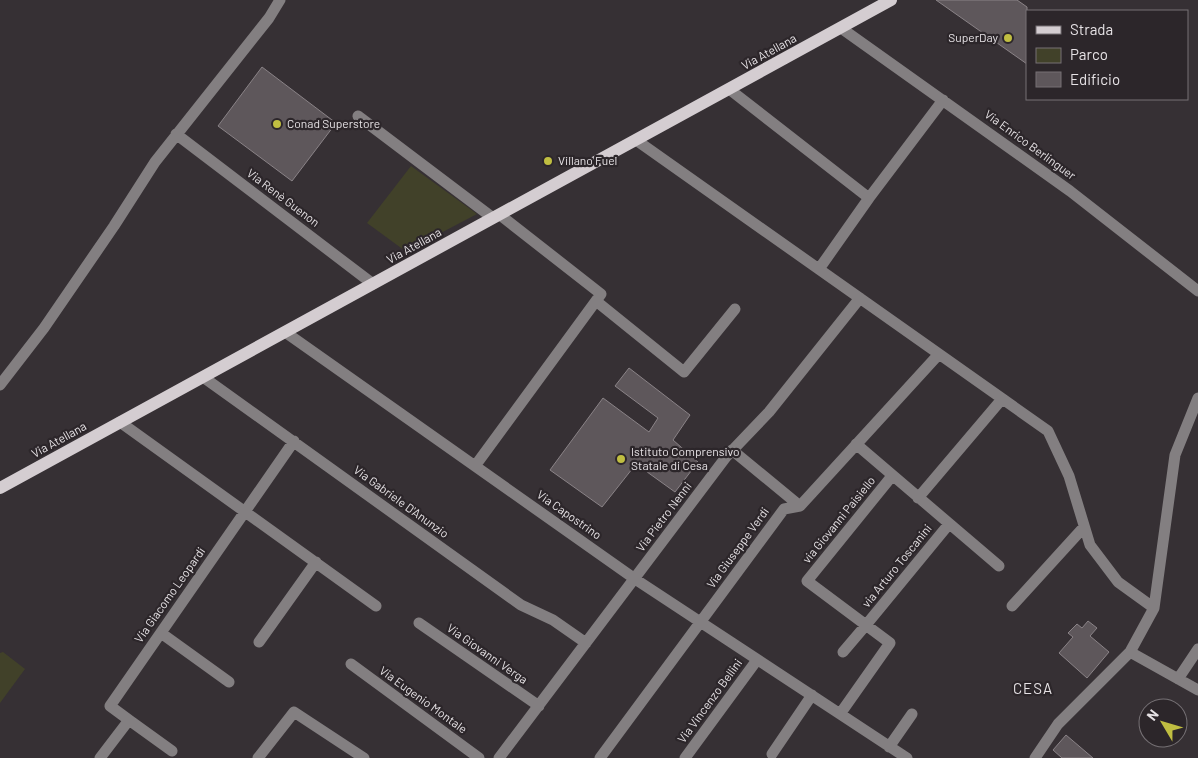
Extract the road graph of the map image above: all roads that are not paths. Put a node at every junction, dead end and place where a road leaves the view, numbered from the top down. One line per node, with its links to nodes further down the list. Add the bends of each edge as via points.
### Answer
1 (280, 0): 7 (street)
2 (892, 0): 3 (main road, Via Atellana)
3 (841, 28): 4 (main road, Via Atellana); 5 (street, Via Enrico Berlinguer)
4 (729, 89): 8 (main road, Via Atellana); 9 (street)
5 (943, 100): 9 (street); 13 (street, Via Enrico Berlinguer, via 1070,191)
6 (358, 116): 10 (street)
7 (176, 134): 12 (street, Via Renè Guenon); 20 (street, via 44,328)
8 (636, 140): 10 (main road, Via Atellana); 11 (street)
9 (869, 198): 11 (street)
10 (496, 217): 12 (main road, Via Atellana); 15 (street, via 601,294)
11 (819, 270): 14 (street)
12 (373, 284): 17 (main road, Via Atellana)
13 (1198, 291)
14 (860, 298): 18 (street); 26 (street, Via Pietro Nenni, via 769,412)
15 (596, 301): 16 (street, via 684,372); 27 (street)
16 (735, 309)
17 (285, 332): 19 (main road, Via Atellana); 27 (street, Via Capostrino)
18 (939, 354): 22 (street); 25 (street, Via Giuseppe Verdi)
19 (203, 377): 23 (main road, Via Atellana); 24 (street, Via Gabriele D'Anunzio)
20 (0, 385)
21 (1198, 398): 40 (street, via 1175,455)
22 (1002, 399): 30 (street); 34 (street, via 1048,431 1069,476)
23 (120, 422): 29 (main road, Via Atellana); 32 (street)
24 (294, 441): 32 (street, Via Giacomo Leopardi); 46 (street, Via Gabriele D'Anunzio, via 521,605 554,620)
25 (856, 444): 28 (street); 31 (street, Via Giuseppe Verdi)
26 (732, 450): 31 (street); 37 (street, Via Pietro Nenni)
27 (475, 466): 37 (street, Via Capostrino)
28 (892, 476): 30 (street); 43 (street, via Giovanni Paisiello, via 807,581)
29 (0, 488)
30 (918, 498): 33 (street)
31 (800, 506): 41 (street, Via Giuseppe Verdi, via 784,509)
32 (246, 511): 35 (street); 44 (street, Via Giacomo Leopardi)
33 (949, 524): 36 (street); 43 (street, via Arturo Toscanini)
34 (1084, 527): 39 (street); 40 (street, via 1090,545 1118,582)
35 (316, 562): 38 (street); 45 (street)
36 (999, 566)
37 (635, 579): 41 (street, Via Capostrino); 46 (street, Via Pietro Nenni)
38 (376, 606)
39 (1012, 606)
40 (1154, 608): 49 (street)
41 (701, 622): 50 (street, Via Capostrino); 68 (street, Via Giuseppe Verdi)
42 (419, 624): 56 (street, Via Giovanni Verga)
43 (866, 626): 48 (street, via Arturo Toscanini); 57 (street, via 890,644)
44 (161, 633): 53 (street); 59 (street, Via Giacomo Leopardi, via 110,706)
45 (259, 642)
46 (586, 643): 56 (street, Via Pietro Nenni)
47 (1198, 648): 52 (street)
48 (842, 652)
49 (1130, 652): 52 (street); 71 (street, via 1058,724)
50 (757, 660): 55 (street, Via Capostrino); 69 (street, Via Vincenzo Bellini)
51 (351, 664): 66 (street, Via Eugenio Montale)
52 (1178, 679): 54 (street)
53 (229, 682)
54 (1198, 690)
55 (812, 696): 57 (street, Via Capostrino); 62 (street)
56 (538, 706): 67 (street, Via Pietro Nenni)
57 (840, 714): 60 (street, Via Capostrino)
58 (912, 714): 60 (street)
59 (129, 720): 61 (street); 63 (street)
60 (889, 747): 70 (street, Via Capostrino)
61 (172, 751)
62 (772, 754)
63 (100, 758)
64 (258, 758): 65 (street, via 294,712)
65 (364, 758)
66 (479, 758)
67 (499, 758)
68 (600, 758)
69 (685, 758)
70 (906, 758)
71 (1035, 758)

